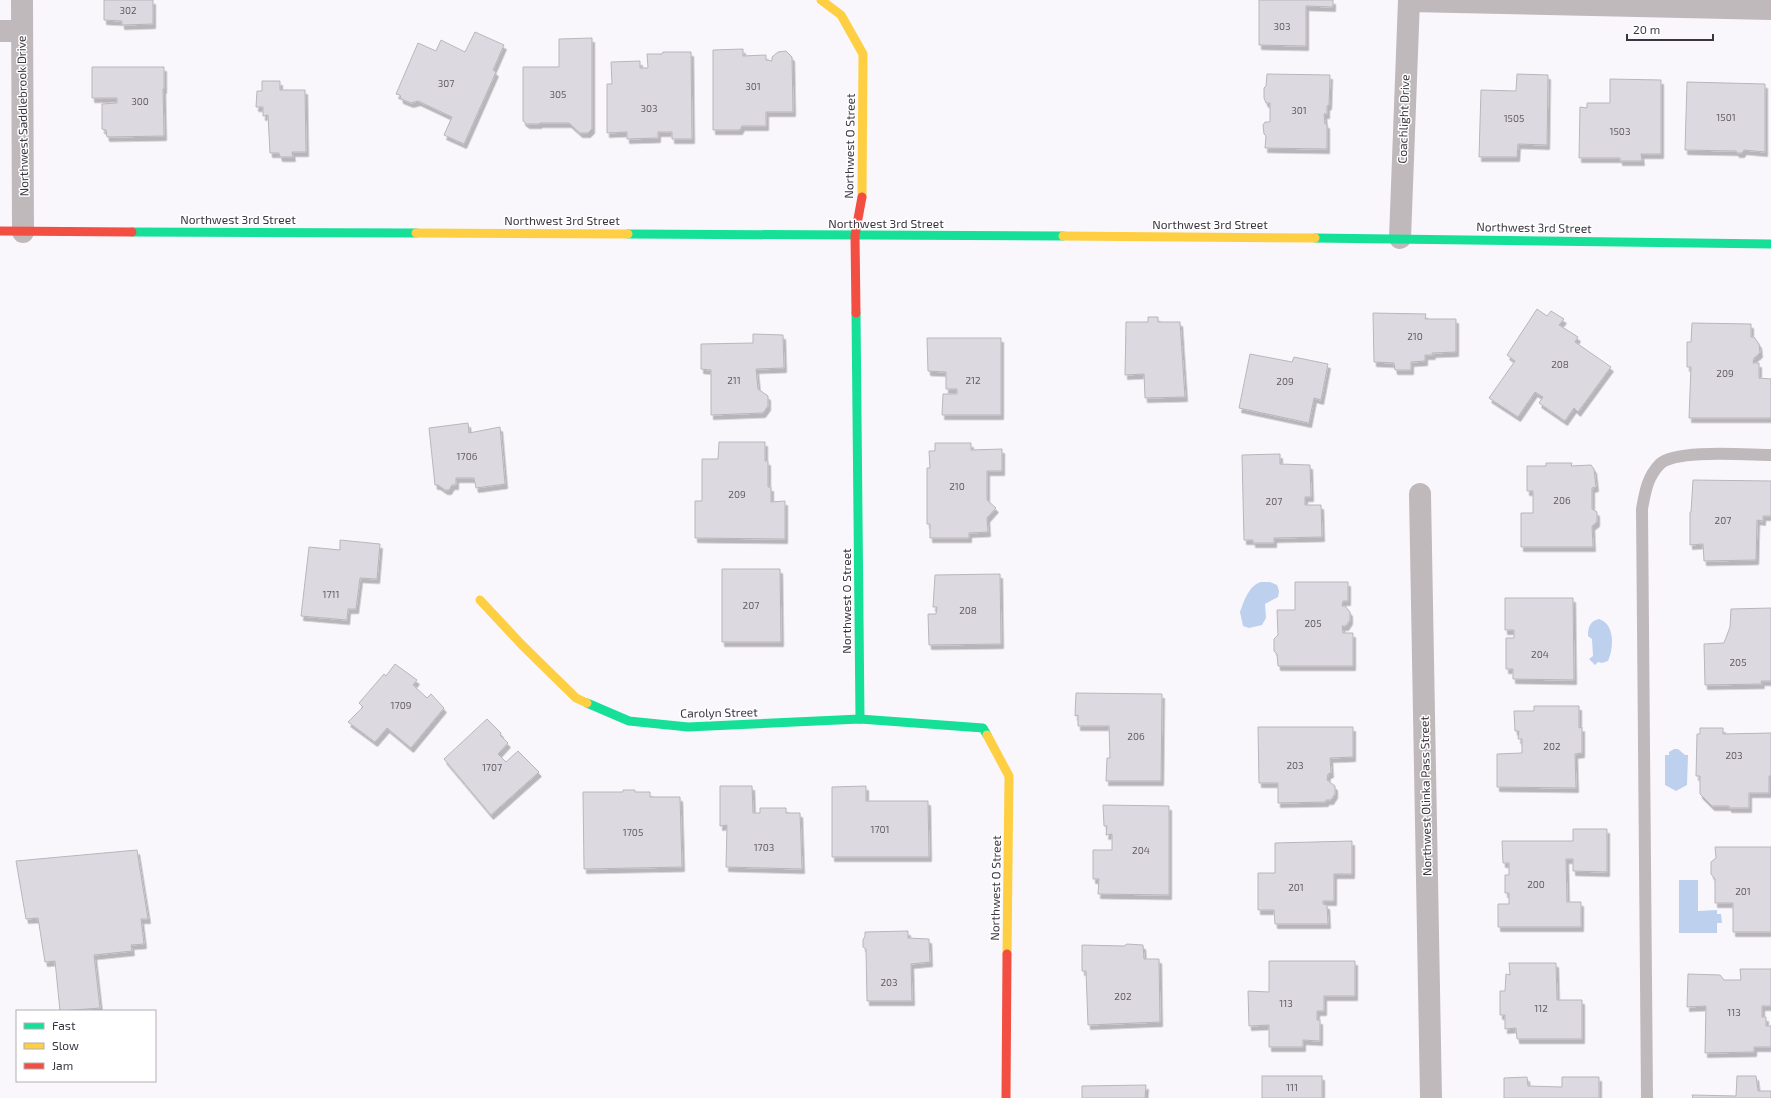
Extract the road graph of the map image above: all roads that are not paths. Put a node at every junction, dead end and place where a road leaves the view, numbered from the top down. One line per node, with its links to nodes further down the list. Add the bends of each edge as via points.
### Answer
1 (22, 0): 6 (street, Northwest Saddlebrook Drive)
2 (821, 0): 9 (street, Northwest O Street, via 841,15 863,54 862,202)
3 (1409, 0): 4 (street); 10 (street, Coachlight Drive)
4 (1771, 9)
5 (0, 31): 6 (street)
6 (22, 31): 8 (street, Northwest Saddlebrook Drive)
7 (0, 231): 8 (street, Northwest 3rd Street)
8 (23, 232): 9 (street, Northwest 3rd Street)
9 (856, 235): 10 (street, Northwest 3rd Street); 15 (street, Northwest O Street)
10 (1400, 238): 11 (street, Northwest 3rd Street)
11 (1771, 244)
12 (1771, 455): 18 (lane, via 1681,455 1661,464 1648,481 1642,509)
13 (1420, 494): 17 (street, Northwest Olinka Pass Street)
14 (480, 600): 15 (street, Carolyn Street, via 576,698 629,721 688,727)
15 (860, 719): 16 (street, Northwest O Street, via 983,728 1009,776)
16 (1006, 1098)
17 (1431, 1098)
18 (1647, 1098)

